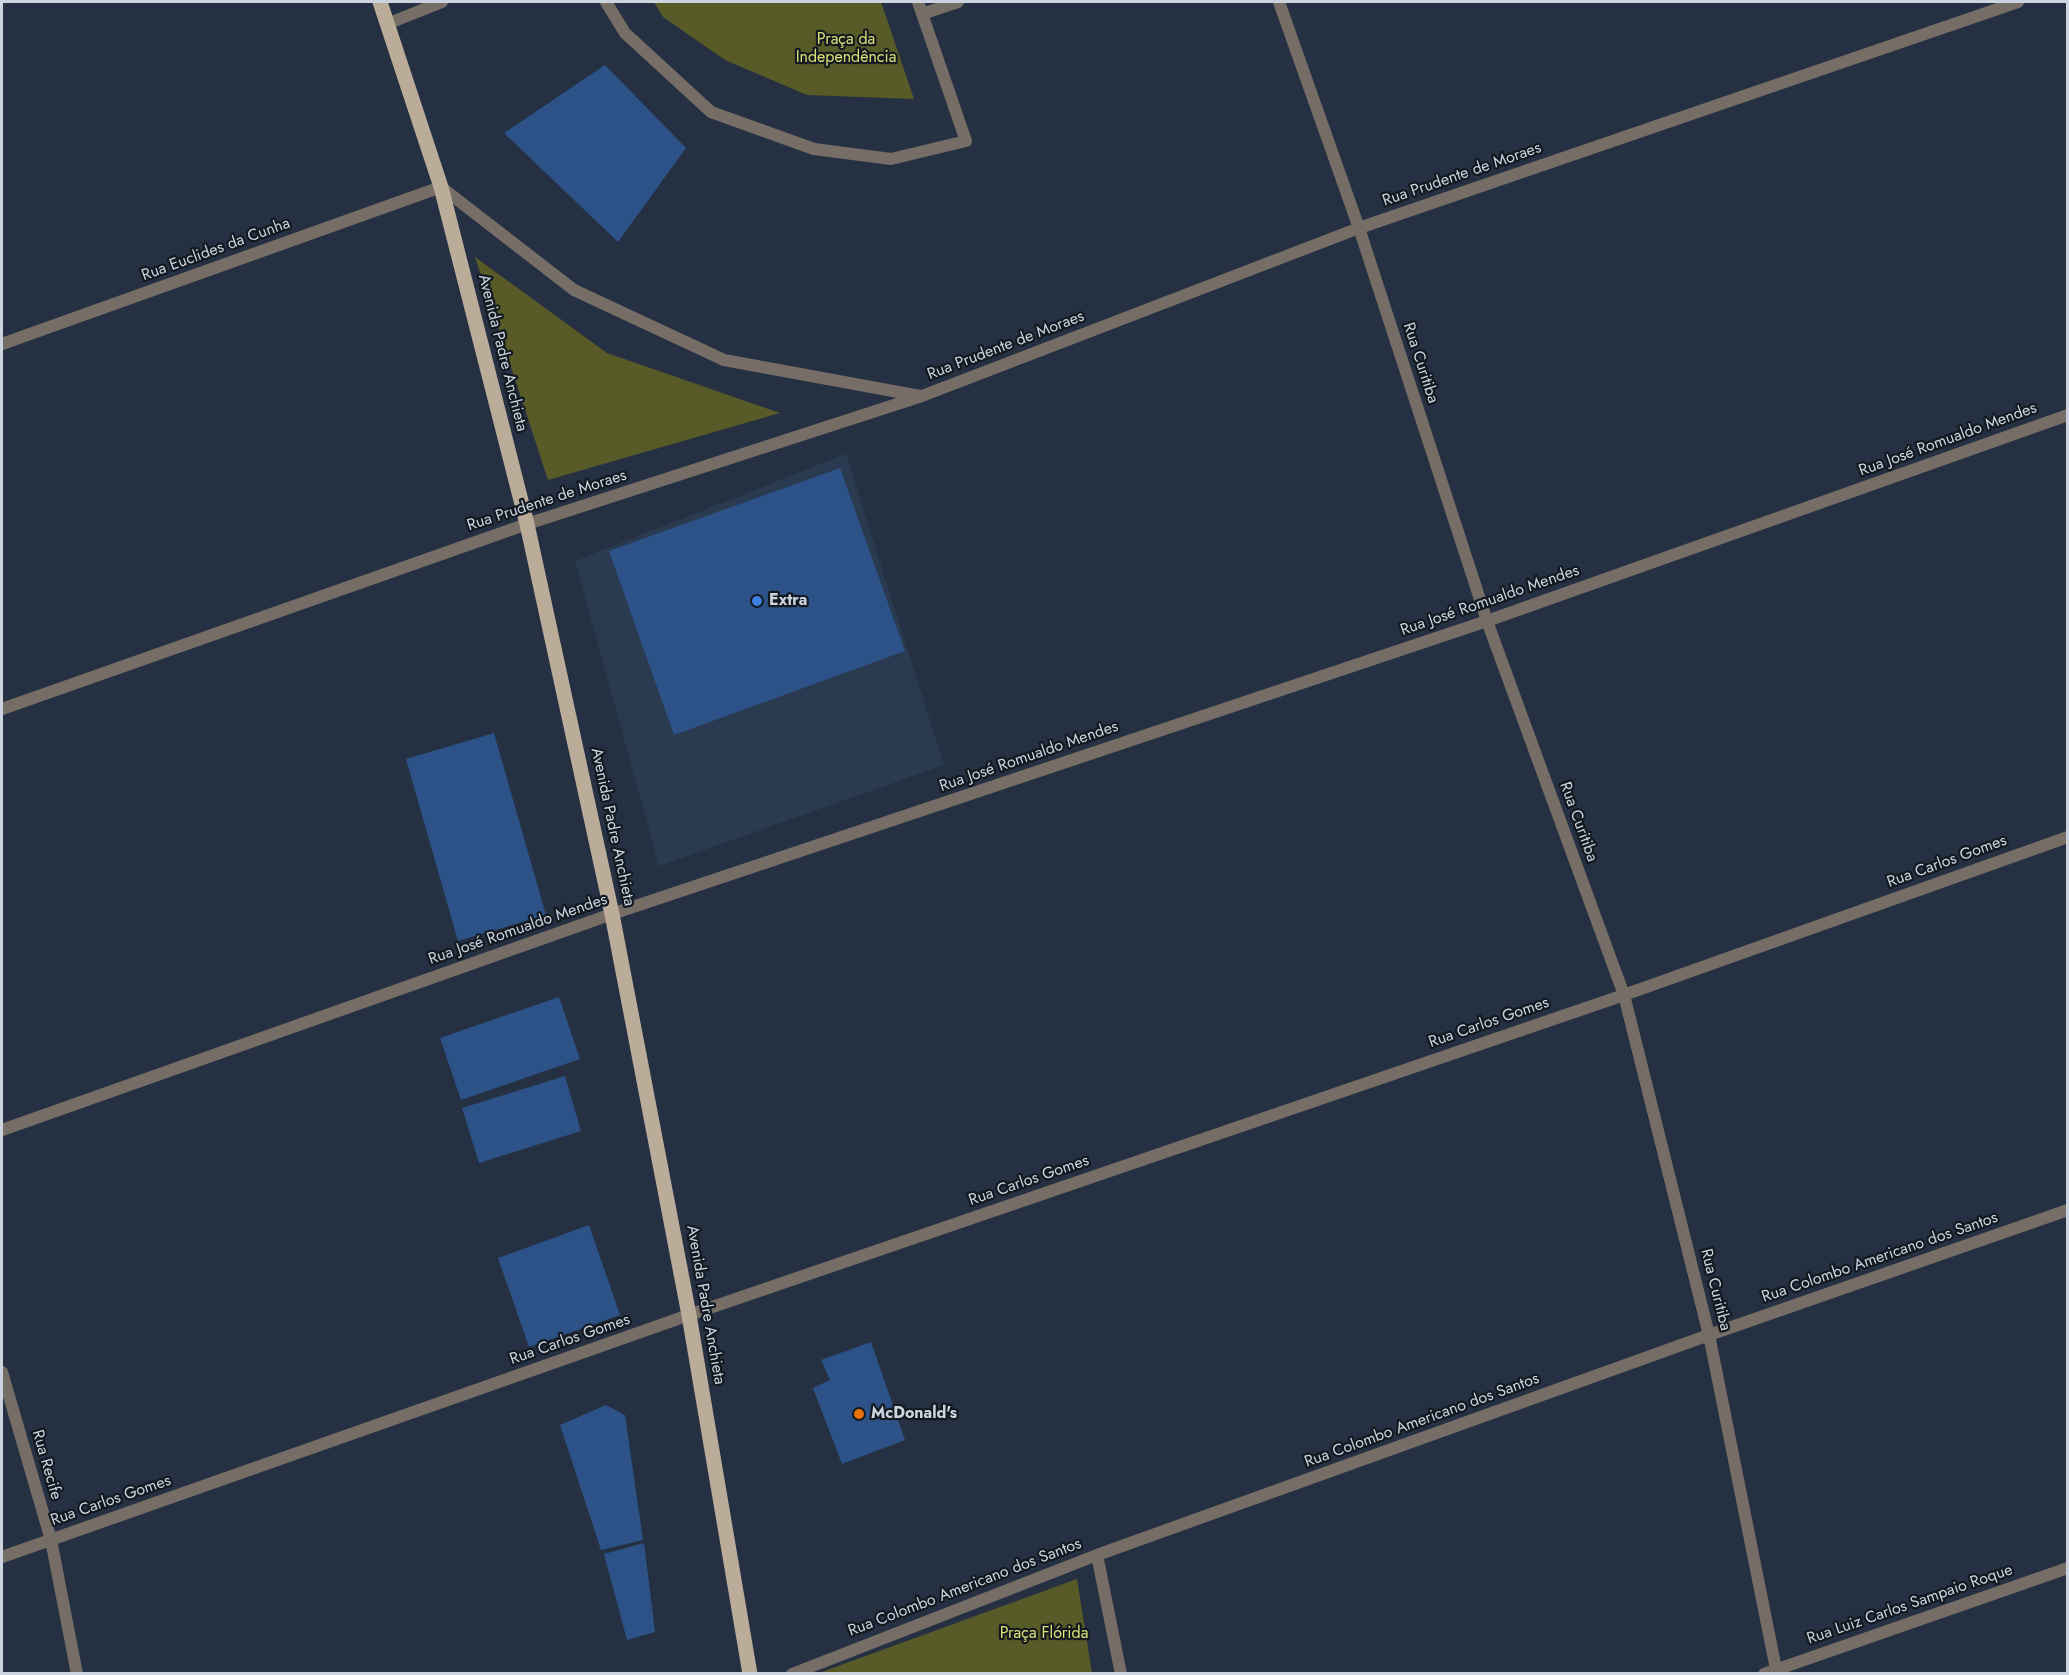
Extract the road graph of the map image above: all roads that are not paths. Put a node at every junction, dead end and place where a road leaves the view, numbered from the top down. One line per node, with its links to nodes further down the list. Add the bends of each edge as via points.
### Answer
1 (380, 2): 9 (main road, Avenida Padre Anchieta)
2 (442, 2): 9 (street)
3 (606, 2): 8 (street, via 625,33 711,112 814,149 891,159 966,141)
4 (918, 2): 8 (street)
5 (958, 2): 8 (street)
6 (1279, 2): 11 (street, Rua Curitiba)
7 (2018, 2): 11 (street, Rua Prudente de Moraes)
8 (922, 14)
9 (387, 24): 10 (main road, Avenida Padre Anchieta)
10 (441, 187): 12 (street, Rua Euclides da Cunha); 13 (street, via 574,290 724,360); 15 (main road, Avenida Padre Anchieta)
11 (1359, 228): 13 (street, Rua Prudente de Moraes); 16 (street, Rua Curitiba)
12 (2, 344)
13 (921, 396): 15 (street, Rua Prudente de Moraes)
14 (2067, 415): 16 (street, Rua José Romualdo Mendes)
15 (527, 524): 17 (street, Rua Prudente de Moraes); 19 (main road, Avenida Padre Anchieta)
16 (1487, 621): 19 (street, Rua José Romualdo Mendes); 20 (street, Rua Curitiba)
17 (2, 709)
18 (2067, 837): 20 (street, Rua Carlos Gomes)
19 (612, 914): 21 (street, Rua José Romualdo Mendes); 23 (main road, Avenida Padre Anchieta)
20 (1624, 994): 23 (street, Rua Carlos Gomes); 24 (street, Rua Curitiba)
21 (2, 1130)
22 (2067, 1210): 24 (street, Rua Colombo Americano dos Santos)
23 (689, 1315): 26 (street, Rua Carlos Gomes); 32 (main road, Avenida Padre Anchieta)
24 (1710, 1335): 27 (street, Rua Colombo Americano dos Santos); 30 (street, Rua Curitiba)
25 (2, 1372): 26 (street, Rua Recife)
26 (51, 1540): 28 (street, Rua Carlos Gomes); 31 (street, Rua Recife)
27 (1097, 1555): 33 (street, Rua Colombo Americano dos Santos); 34 (street)
28 (2, 1557)
29 (2067, 1568): 30 (street, Rua Luiz Carlos Sampaio Roque)
30 (1772, 1672)
31 (76, 1674)
32 (750, 1674)
33 (792, 1674)
34 (1121, 1674)

